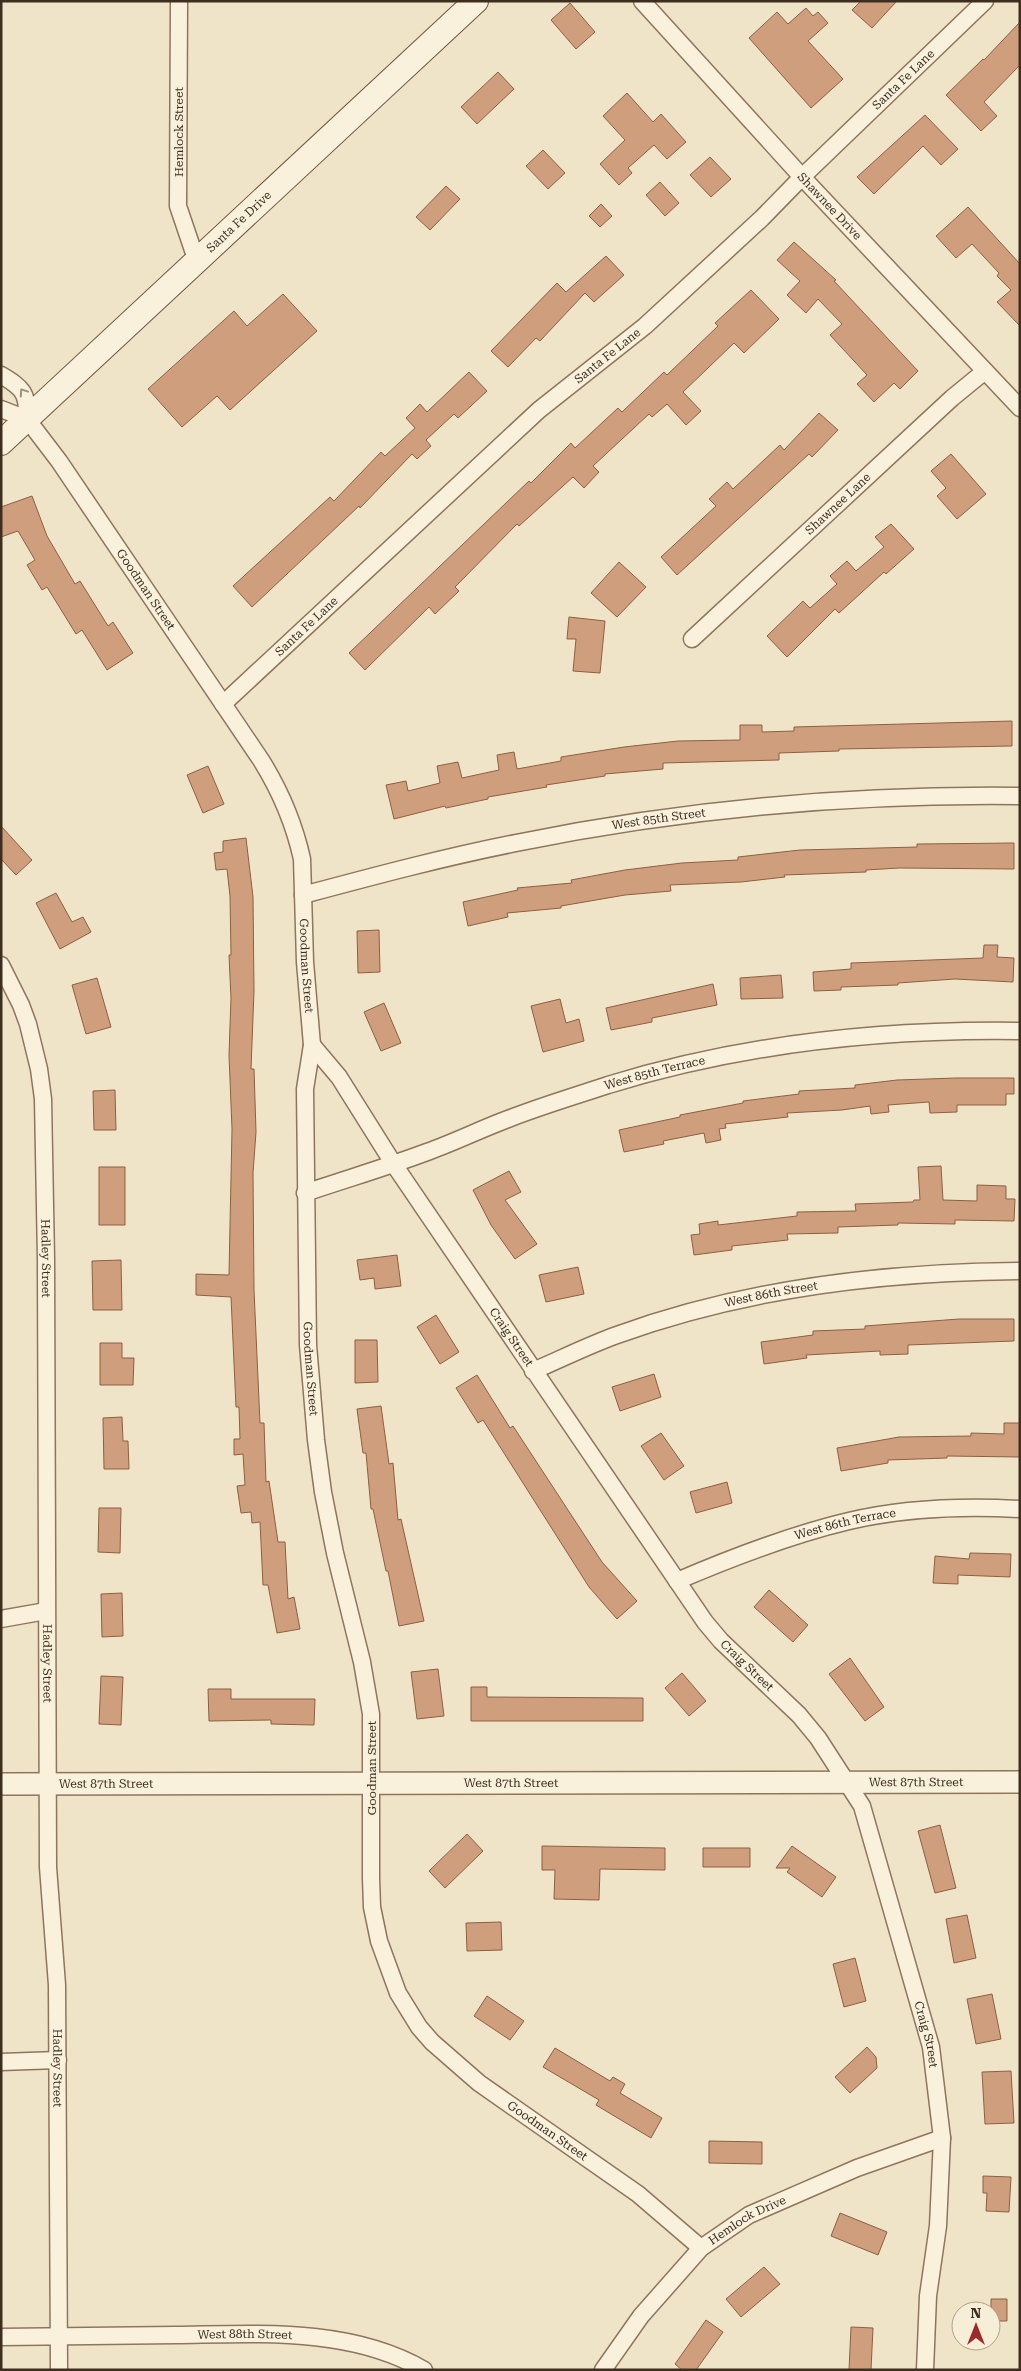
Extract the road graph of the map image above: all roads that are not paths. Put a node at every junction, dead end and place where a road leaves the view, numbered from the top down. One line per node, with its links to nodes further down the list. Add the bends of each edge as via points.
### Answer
1 (179, 1): 6 (street, Hemlock Street, via 178,206)
2 (476, 1): 6 (main road, Santa Fe Drive)
3 (642, 1): 5 (street, Shawnee Drive)
4 (984, 1): 5 (street, Santa Fe Lane)
5 (802, 177): 7 (street, Shawnee Drive); 14 (street, Santa Fe Lane, via 645,326 539,410)
6 (196, 259): 11 (main road, Santa Fe Drive)
7 (985, 371): 9 (street, Shawnee Drive); 13 (street, Shawnee Lane)
8 (1, 375): 11 (street, one-way to 8, via 28,400 18,385)
9 (1020, 408)
10 (1, 409): 11 (street)
11 (27, 419): 12 (main road, Santa Fe Drive); 14 (street, Goodman Street, via 59,460)
12 (1, 443)
13 (692, 639)
14 (224, 704): 16 (street, Goodman Street, via 283,798 302,859)
15 (1020, 796): 16 (street, West 85th Street, via 893,797 803,802 654,819 515,843)
16 (304, 895): 20 (street, Goodman Street, via 305,962)
17 (1, 965): 18 (street, Hadley Street)
18 (8, 988): 27 (street, Hadley Street, via 28,1024 43,1100)
19 (1020, 1031): 21 (street, West 85th Terrace, via 888,1034 716,1058 609,1085 509,1118)
20 (312, 1046): 21 (street, Craig Street, via 338,1077); 22 (street, Goodman Street, via 305,1090)
21 (393, 1163): 22 (street, West 85th Terrace); 24 (street, Craig Street)
22 (305, 1193): 33 (street, Goodman Street, via 307,1326 316,1440 335,1552 371,1714)
23 (1020, 1271): 24 (street, West 86th Street, via 951,1271 875,1277 780,1292 715,1306 616,1335)
24 (533, 1371): 26 (street, Craig Street)
25 (1020, 1509): 26 (street, West 86th Terrace, via 984,1507 908,1511 850,1520 741,1554)
26 (677, 1581): 30 (street, Craig Street, via 721,1641 799,1715)
27 (46, 1611): 28 (street); 32 (street, Hadley Street)
28 (1, 1619)
29 (1020, 1782): 30 (street, West 87th Street)
30 (848, 1783): 33 (street, West 87th Street); 36 (street, Craig Street, via 862,1806 931,2047)
31 (1, 1784): 32 (street, West 87th Street)
32 (47, 1784): 33 (street, West 87th Street); 34 (street, Hadley Street)
33 (372, 1784): 37 (street, Goodman Street, via 372,1907 378,1941 398,1993 420,2026 432,2042 479,2083 638,2194)
34 (58, 2060): 35 (street); 38 (street, Hadley Street)
35 (1, 2062)
36 (942, 2138): 37 (street, Hemlock Drive, via 857,2168 749,2215); 43 (street, Craig Street)
37 (701, 2248): 42 (street, Hemlock Drive, via 641,2316)
38 (59, 2336): 39 (street, West 88th Street); 40 (street, Hadley Street); 41 (street, West 88th Street, via 288,2335 336,2340 376,2350)
39 (1, 2337)
40 (59, 2370)
41 (424, 2370)
42 (603, 2370)
43 (925, 2370)

